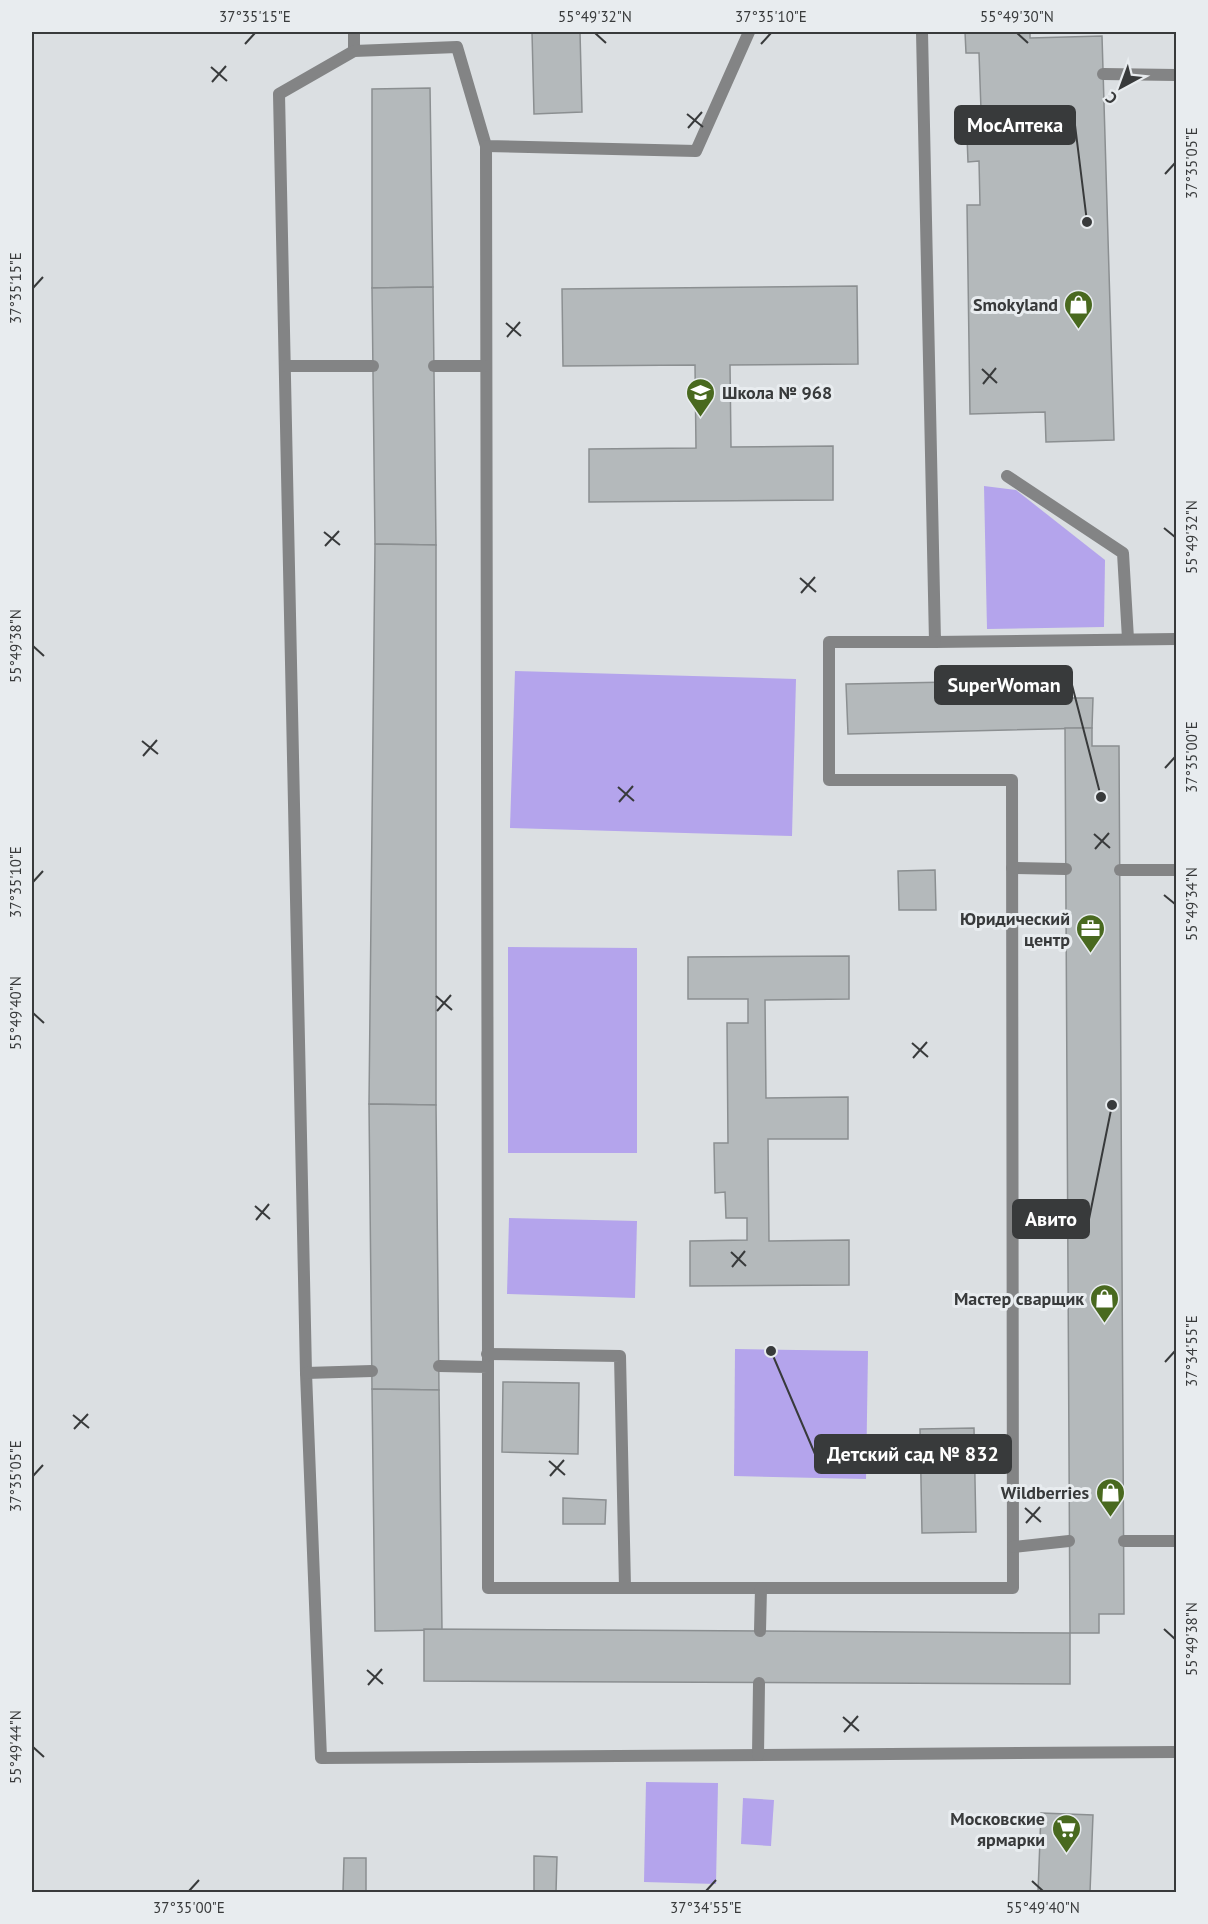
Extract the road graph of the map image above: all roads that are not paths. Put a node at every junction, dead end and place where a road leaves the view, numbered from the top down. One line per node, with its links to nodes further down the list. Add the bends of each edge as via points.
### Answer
1 (354, 32): 4 (lane)
2 (749, 32): 7 (lane, via 696,151)
3 (922, 32): 15 (lane)
4 (354, 51): 7 (lane, via 457,47); 8 (lane, via 279,94)
5 (1103, 74): 6 (lane)
6 (1176, 75)
7 (486, 146): 11 (lane)
8 (285, 366): 9 (lane); 23 (lane)
9 (373, 366)
10 (434, 366): 11 (lane)
11 (485, 366): 20 (lane)
12 (1007, 476): 13 (lane, via 1123,553)
13 (1128, 639): 14 (lane); 15 (lane)
14 (1176, 639)
15 (934, 642): 16 (lane, via 829,642 829,780 1012,780)
16 (1012, 868): 17 (lane); 27 (lane)
17 (1066, 869)
18 (1120, 870): 19 (lane)
19 (1176, 870)
20 (487, 1360): 21 (lane); 28 (lane, via 488,1588); 28 (lane, via 620,1356)
21 (439, 1366)
22 (372, 1371): 23 (lane)
23 (306, 1374): 33 (lane, via 321,1758)
24 (1069, 1541): 27 (lane)
25 (1124, 1541): 26 (lane)
26 (1176, 1541)
27 (1013, 1548): 29 (lane, via 1013,1588)
28 (625, 1588): 29 (lane)
29 (761, 1588): 30 (lane)
30 (760, 1631)
31 (759, 1683): 33 (lane)
32 (1176, 1752): 33 (lane)
33 (758, 1755)

